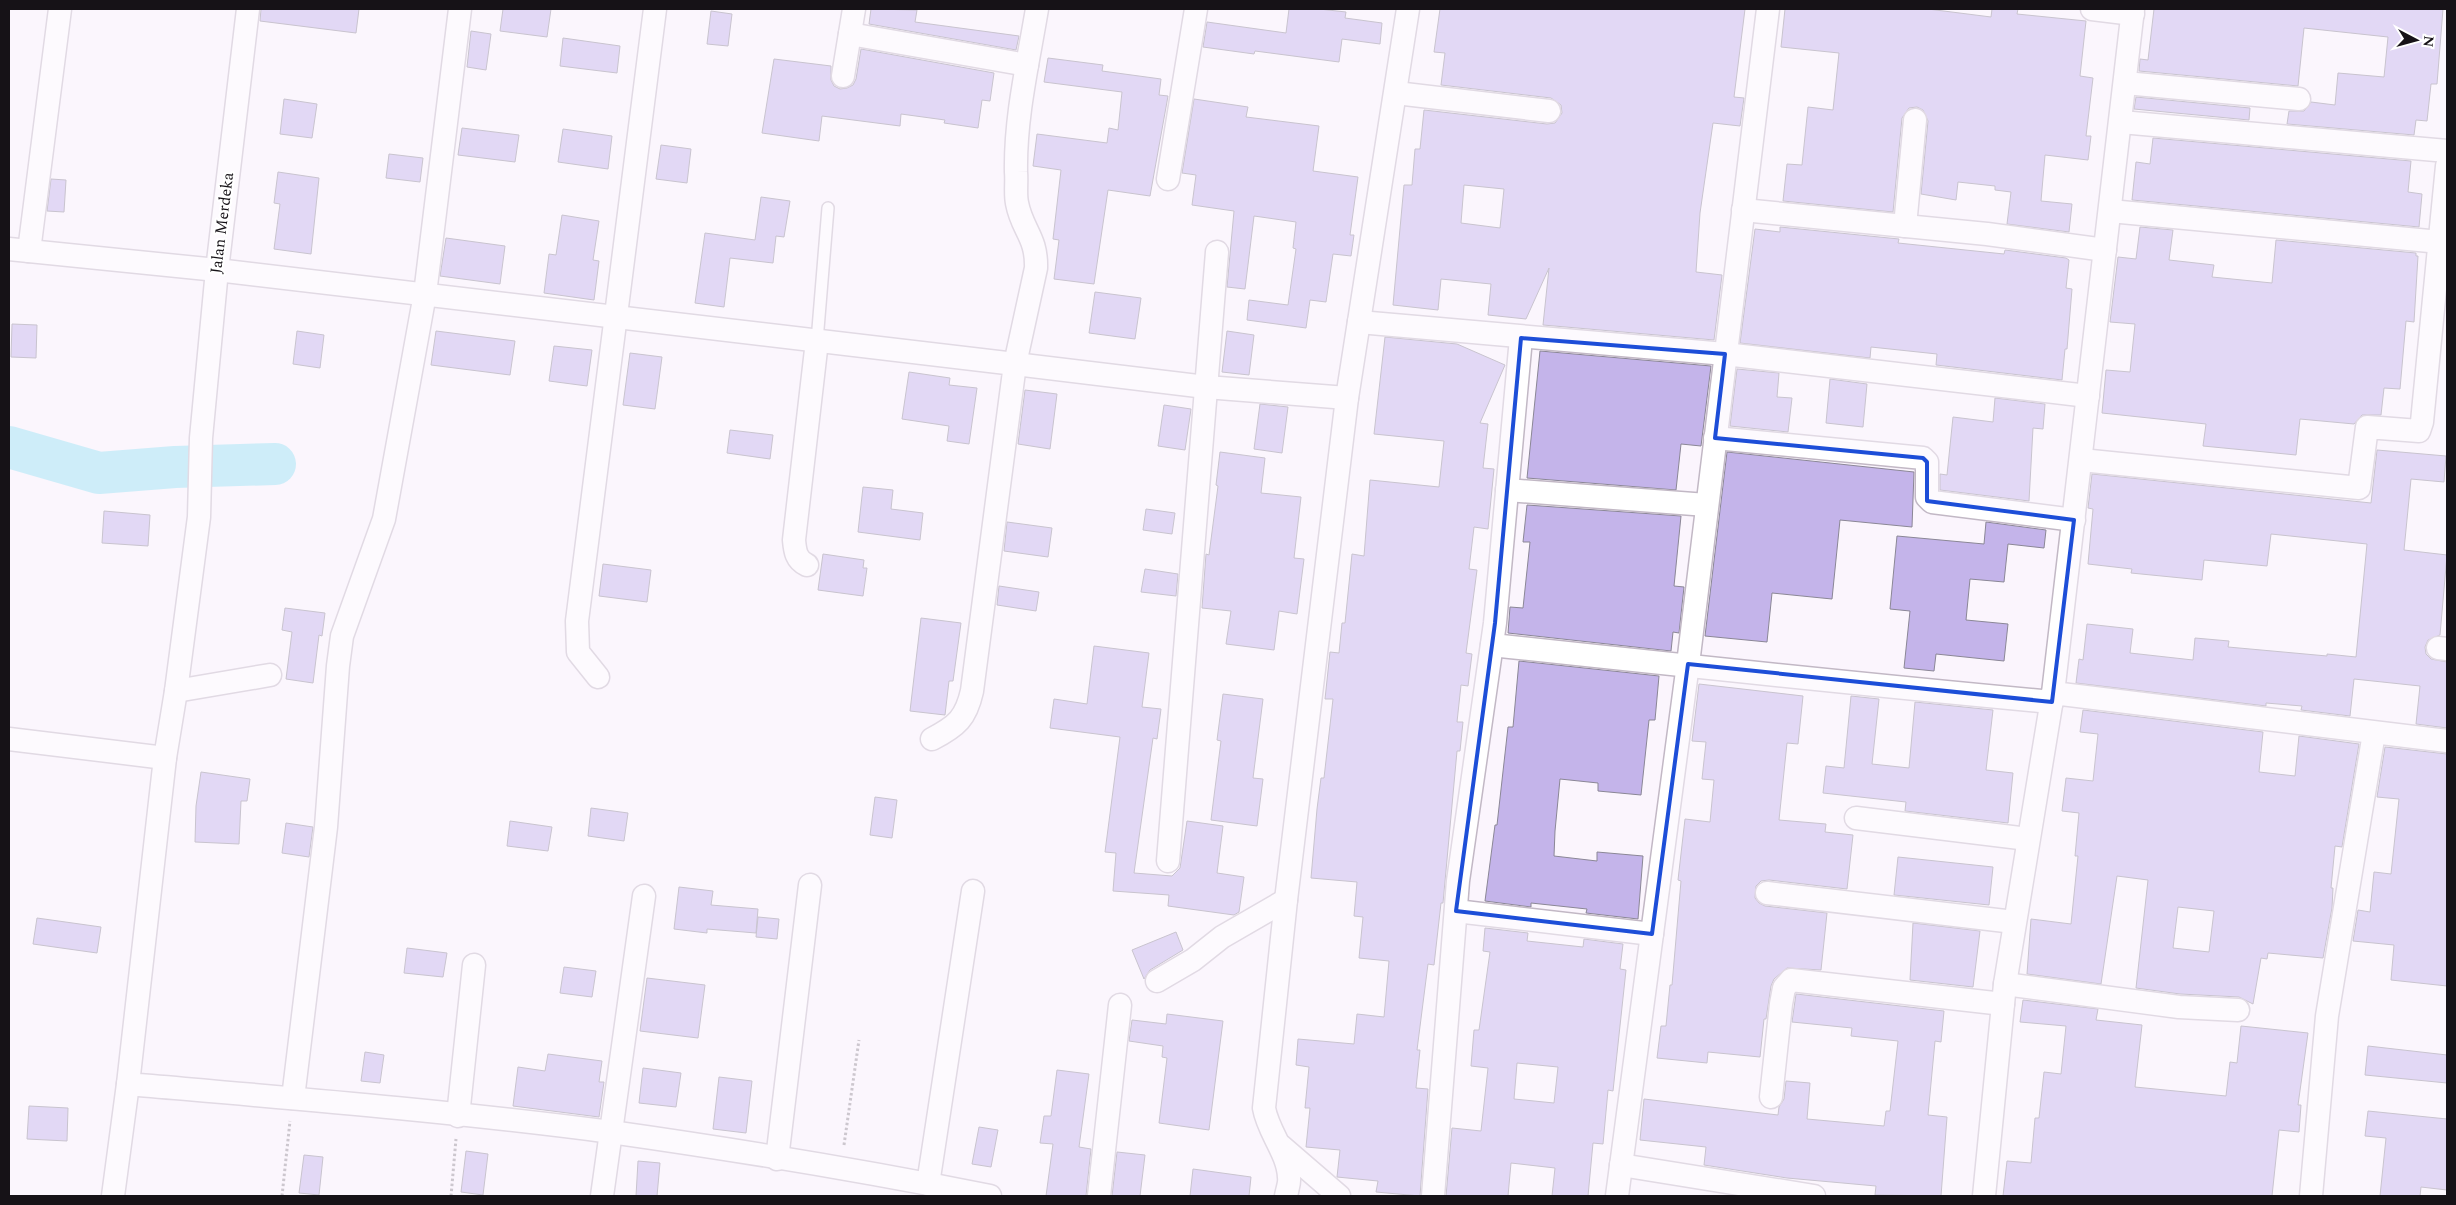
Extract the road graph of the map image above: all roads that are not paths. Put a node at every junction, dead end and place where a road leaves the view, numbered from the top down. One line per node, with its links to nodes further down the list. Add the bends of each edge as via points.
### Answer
1 (60, 9): 29 (street)
2 (248, 9): 32 (street, Jalan Merdeka)
3 (460, 9): 33 (street)
4 (655, 9): 34 (street)
5 (854, 9): 12 (street)
6 (1037, 9): 13 (street)
7 (1196, 9): 23 (street)
8 (1408, 9): 16 (street)
9 (1768, 9): 25 (street)
10 (2092, 9): 11 (street)
11 (2133, 12): 15 (street)
12 (850, 34): 13 (street); 14 (street)
13 (1027, 65): 40 (street, via 1016,157 1017,202 1036,253 1036,268)
14 (843, 76)
15 (2125, 84): 17 (street); 20 (street)
16 (1396, 93): 18 (street); 35 (street)
17 (2299, 99)
18 (1549, 111)
19 (1915, 120): 27 (street)
20 (2121, 122): 21 (street); 26 (street)
21 (2447, 151)
22 (2447, 166): 28 (street)
23 (1168, 180)
24 (828, 208): 37 (lane)
25 (1743, 210): 27 (street); 39 (street)
26 (2110, 211): 28 (street); 30 (street)
27 (1905, 226): 30 (street)
28 (2443, 232): 38 (street)
29 (19, 250): 32 (street)
30 (2105, 250): 42 (street)
31 (1217, 252): 41 (street)
32 (217, 270): 33 (street); 54 (street, Jalan Merdeka, via 201,438 200,517)
33 (425, 294): 34 (street); 79 (street, via 384,519 345,626 338,666 326,827)
34 (615, 317): 37 (street); 53 (street, via 576,629 578,652)
35 (1359, 322): 36 (street); 43 (street)
36 (1521, 338): 39 (street); 46 (street)
37 (817, 341): 40 (street); 49 (street, via 794,540 800,562)
38 (2438, 351): 45 (street, via 2419,431 2367,427 2359,488)
39 (1725, 354): 42 (street); 44 (street)
40 (1015, 364): 41 (street); 58 (street, via 968,710 952,728)
41 (1206, 387): 43 (street); 63 (street)
42 (2088, 396): 45 (street)
43 (1348, 398): 68 (street)
44 (1715, 438): 47 (street); 48 (street, via 1923,458 1927,462 1927,497 1932,502)
45 (2081, 460): 48 (street)
46 (1507, 490): 47 (street); 50 (street)
47 (1707, 505): 51 (street)
48 (2074, 520): 55 (street)
49 (807, 565)
50 (1492, 645): 51 (street); 69 (street)
51 (1688, 664): 55 (street, via 1855,684); 71 (street)
52 (270, 675): 54 (street)
53 (598, 677)
54 (176, 691): 60 (street, Jalan Merdeka)
55 (2052, 698): 56 (street); 62 (street)
56 (2374, 733): 59 (street); 96 (street, via 2327,1016)
57 (9, 739): 60 (street)
58 (932, 739)
59 (2447, 741)
60 (165, 758): 77 (street, Jalan Merdeka)
61 (1856, 818): 62 (street)
62 (2028, 838): 70 (street)
63 (1168, 861)
64 (810, 885): 83 (street)
65 (973, 891): 85 (street)
66 (1767, 893): 70 (street)
67 (644, 896): 81 (street)
68 (1286, 900): 73 (street, via 1222,937 1193,960); 82 (street, via 1264,1108)
69 (1456, 910): 71 (street); 92 (street)
70 (2014, 922): 74 (street)
71 (1652, 934): 84 (street)
72 (474, 965): 80 (street)
73 (1158, 981)
74 (2004, 994): 76 (street); 78 (street, via 1791,980 1784,988 1781,1004); 95 (street)
75 (1120, 1005): 89 (street)
76 (2238, 1010)
77 (128, 1084): 79 (street); 86 (street, Jalan Merdeka)
78 (1770, 1097)
79 (293, 1098): 80 (street)
80 (458, 1116): 81 (street)
81 (611, 1132): 83 (street); 87 (street)
82 (1278, 1144): 90 (street, via 1290,1179); 91 (street)
83 (777, 1159): 85 (street)
84 (1621, 1165): 93 (street); 94 (street)
85 (928, 1184): 88 (street)
86 (113, 1196)
87 (602, 1196)
88 (990, 1196)
89 (1099, 1196)
90 (1286, 1196)
91 (1339, 1196)
92 (1432, 1196)
93 (1617, 1196)
94 (1814, 1196)
95 (1984, 1196)
96 (2311, 1196)

